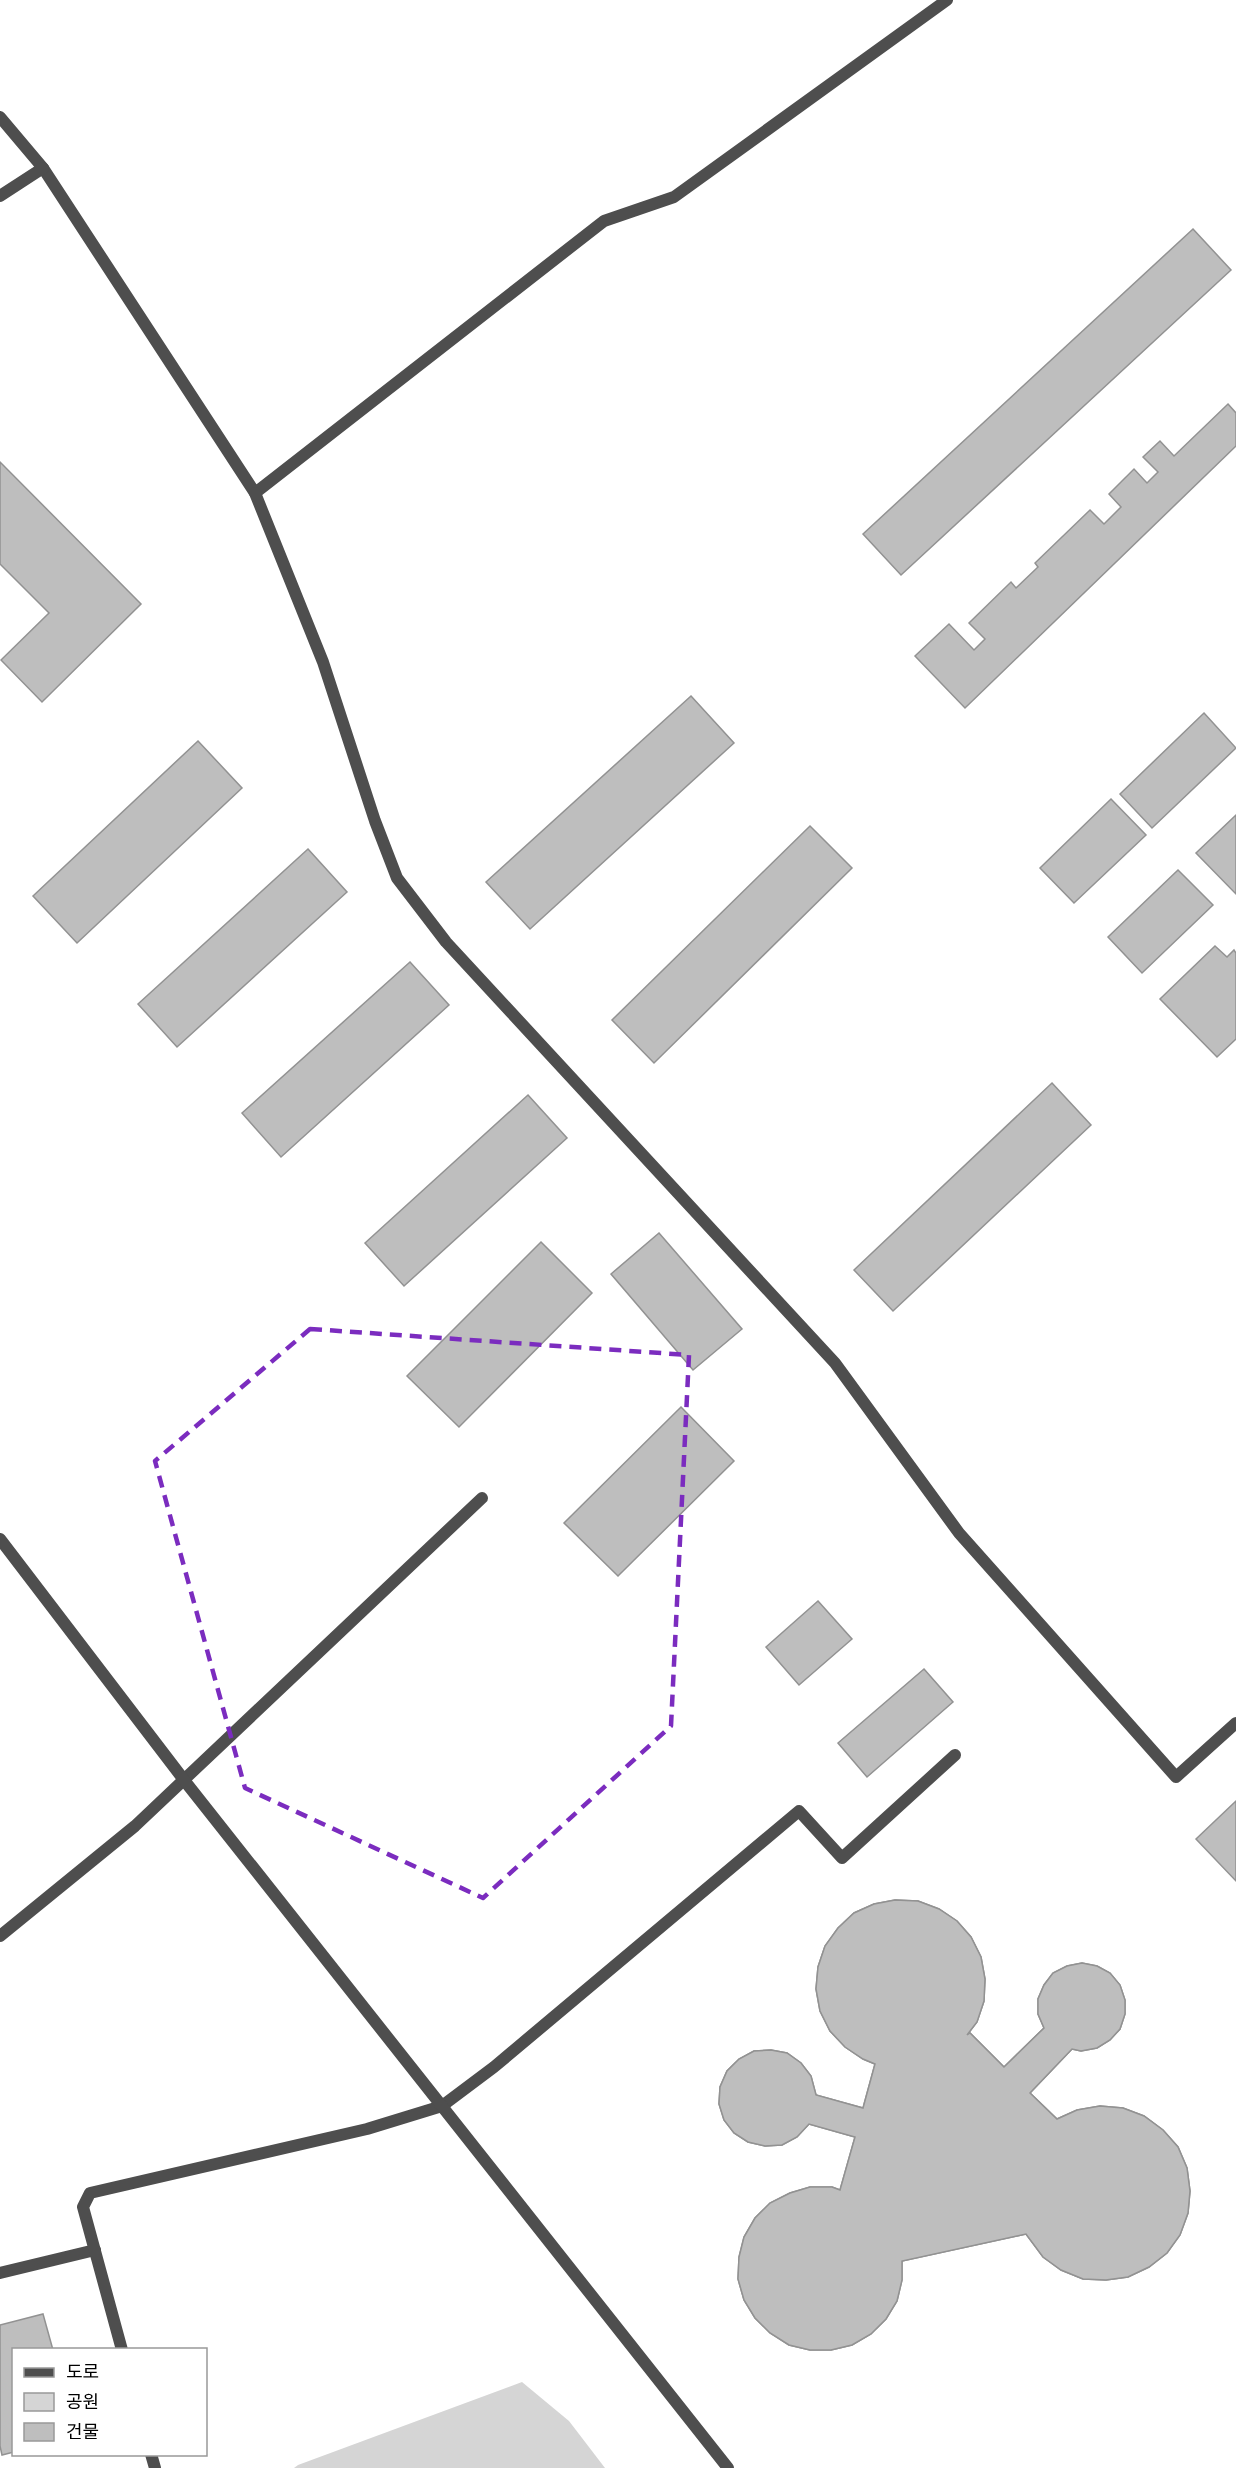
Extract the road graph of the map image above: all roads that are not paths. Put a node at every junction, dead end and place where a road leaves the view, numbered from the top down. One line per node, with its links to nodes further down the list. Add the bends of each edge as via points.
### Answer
1 (946, 0): 5 (street, via 675,197 604,221)
2 (0, 117): 3 (street)
3 (43, 168): 4 (street); 5 (street)
4 (0, 196)
5 (255, 493): 8 (street, via 323,662 397,878 446,942 835,1363 959,1533 1176,1777)
6 (482, 1498): 10 (street)
7 (0, 1539): 10 (street)
8 (1236, 1723)
9 (955, 1755): 12 (street, via 842,1858 799,1811 494,2067)
10 (184, 1780): 11 (street, via 135,1826); 12 (street)
11 (0, 1936)
12 (442, 2106): 13 (street, via 367,2129 90,2193 82,2207); 16 (street)
13 (95, 2250): 14 (street); 15 (street)
14 (0, 2273)
15 (122, 2348)
16 (728, 2468)

